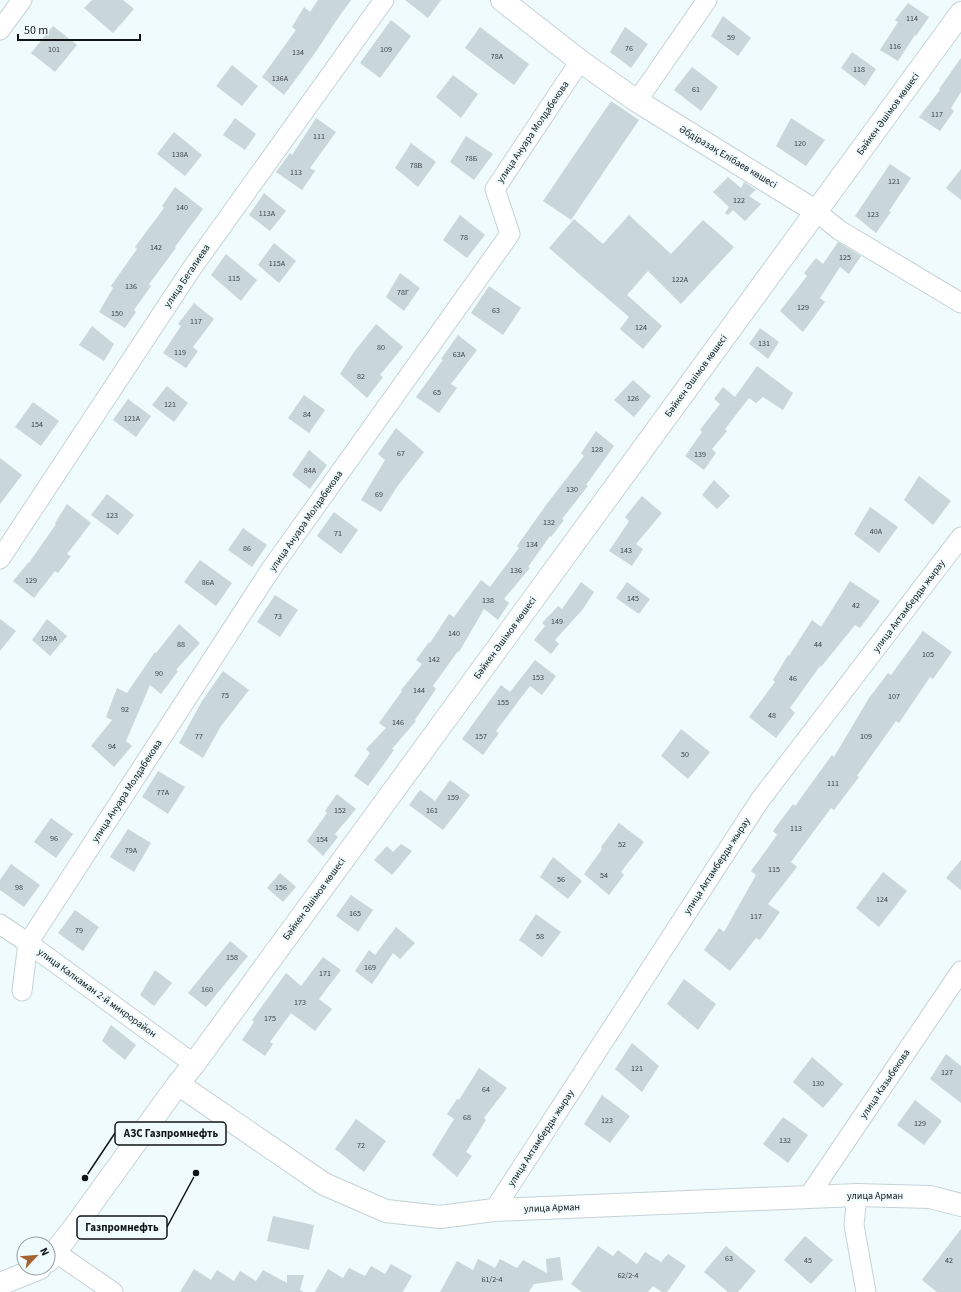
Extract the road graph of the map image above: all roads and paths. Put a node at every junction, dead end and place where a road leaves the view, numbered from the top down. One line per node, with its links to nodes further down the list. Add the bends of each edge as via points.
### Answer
1 (22, 0): 6 (street)
2 (384, 0): 12 (street, улица Бегалиева, via 192,268)
3 (502, 0): 7 (main road, Әбдіразақ Елібаев көшесі)
4 (707, 0): 8 (street)
5 (961, 13): 9 (main road, Бәйкен Әшімов көшесі)
6 (0, 30)
7 (580, 60): 8 (main road, Әбдіразақ Елібаев көшесі); 14 (street, улица Ануара Молдабекова, via 495,189 510,234 271,569)
8 (637, 102): 9 (main road, Әбдіразақ Елібаев көшесі)
9 (817, 212): 10 (street, Әбдіразақ Елібаев көшесі, via 839,230); 17 (main road, Бәйкен Әшімов көшесі)
10 (961, 303)
11 (961, 537): 22 (street, улица Актамберды жырау, via 760,800)
12 (0, 559)
13 (0, 924): 14 (street, улица Калкаман 2-й микрорайон)
14 (28, 943): 16 (street, улица Ануара Молдабекова); 17 (street, улица Калкаман 2-й микрорайон)
15 (961, 970): 20 (street, улица Казыбекова)
16 (22, 991)
17 (194, 1064): 18 (main road, Бәйкен Әшімов көшесі)
18 (178, 1084): 22 (main road, улица Арман, via 324,1184 386,1211 440,1217); 23 (main road, Бәйкен Әшімов көшесі)
19 (857, 1195): 20 (main road, улица Арман); 21 (main road, улица Арман, via 930,1197); 30 (street, via 854,1226)
20 (808, 1197): 22 (main road, улица Арман)
21 (961, 1205)
22 (494, 1210)
23 (56, 1250)
24 (56, 1266): 29 (street)
25 (17, 1276): 27 (main road)
26 (33, 1276): 28 (main road, Бәйкен Әшімов көшесі)
27 (0, 1284)
28 (18, 1292)
29 (113, 1292)
30 (866, 1292)

